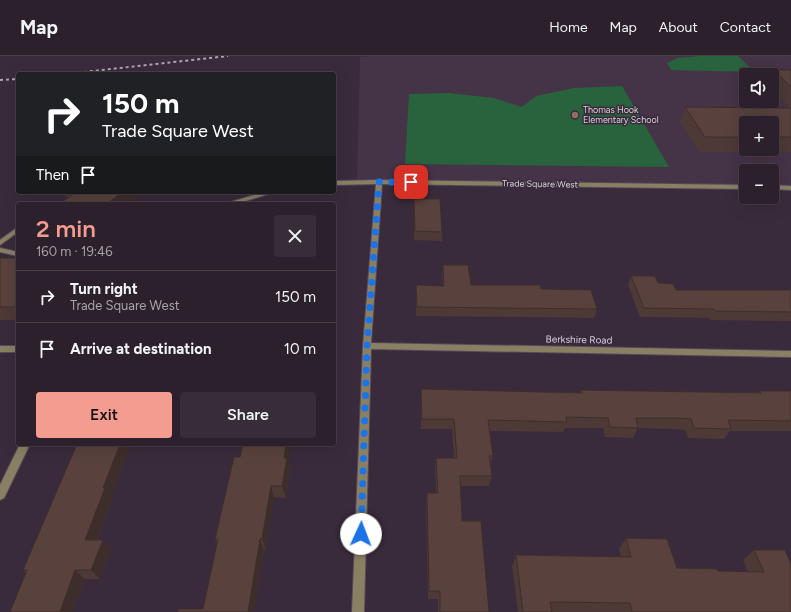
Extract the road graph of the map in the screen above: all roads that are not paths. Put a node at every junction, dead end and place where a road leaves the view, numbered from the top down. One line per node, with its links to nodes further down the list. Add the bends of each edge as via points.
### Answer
1 (379, 182): 2 (street, Trade Square West); 3 (street, Trade Square West); 12 (street)
2 (336, 183)
3 (739, 187)
4 (779, 188): 5 (street)
5 (791, 188)
6 (265, 194): 7 (street)
7 (236, 202)
8 (16, 231): 9 (street)
9 (0, 243)
10 (0, 250): 11 (street)
11 (16, 254)
12 (367, 346): 15 (street, Berkshire Road); 18 (street)
13 (0, 349): 14 (street)
14 (16, 349)
15 (791, 354)
16 (25, 446): 17 (street)
17 (0, 494)
18 (358, 612)

